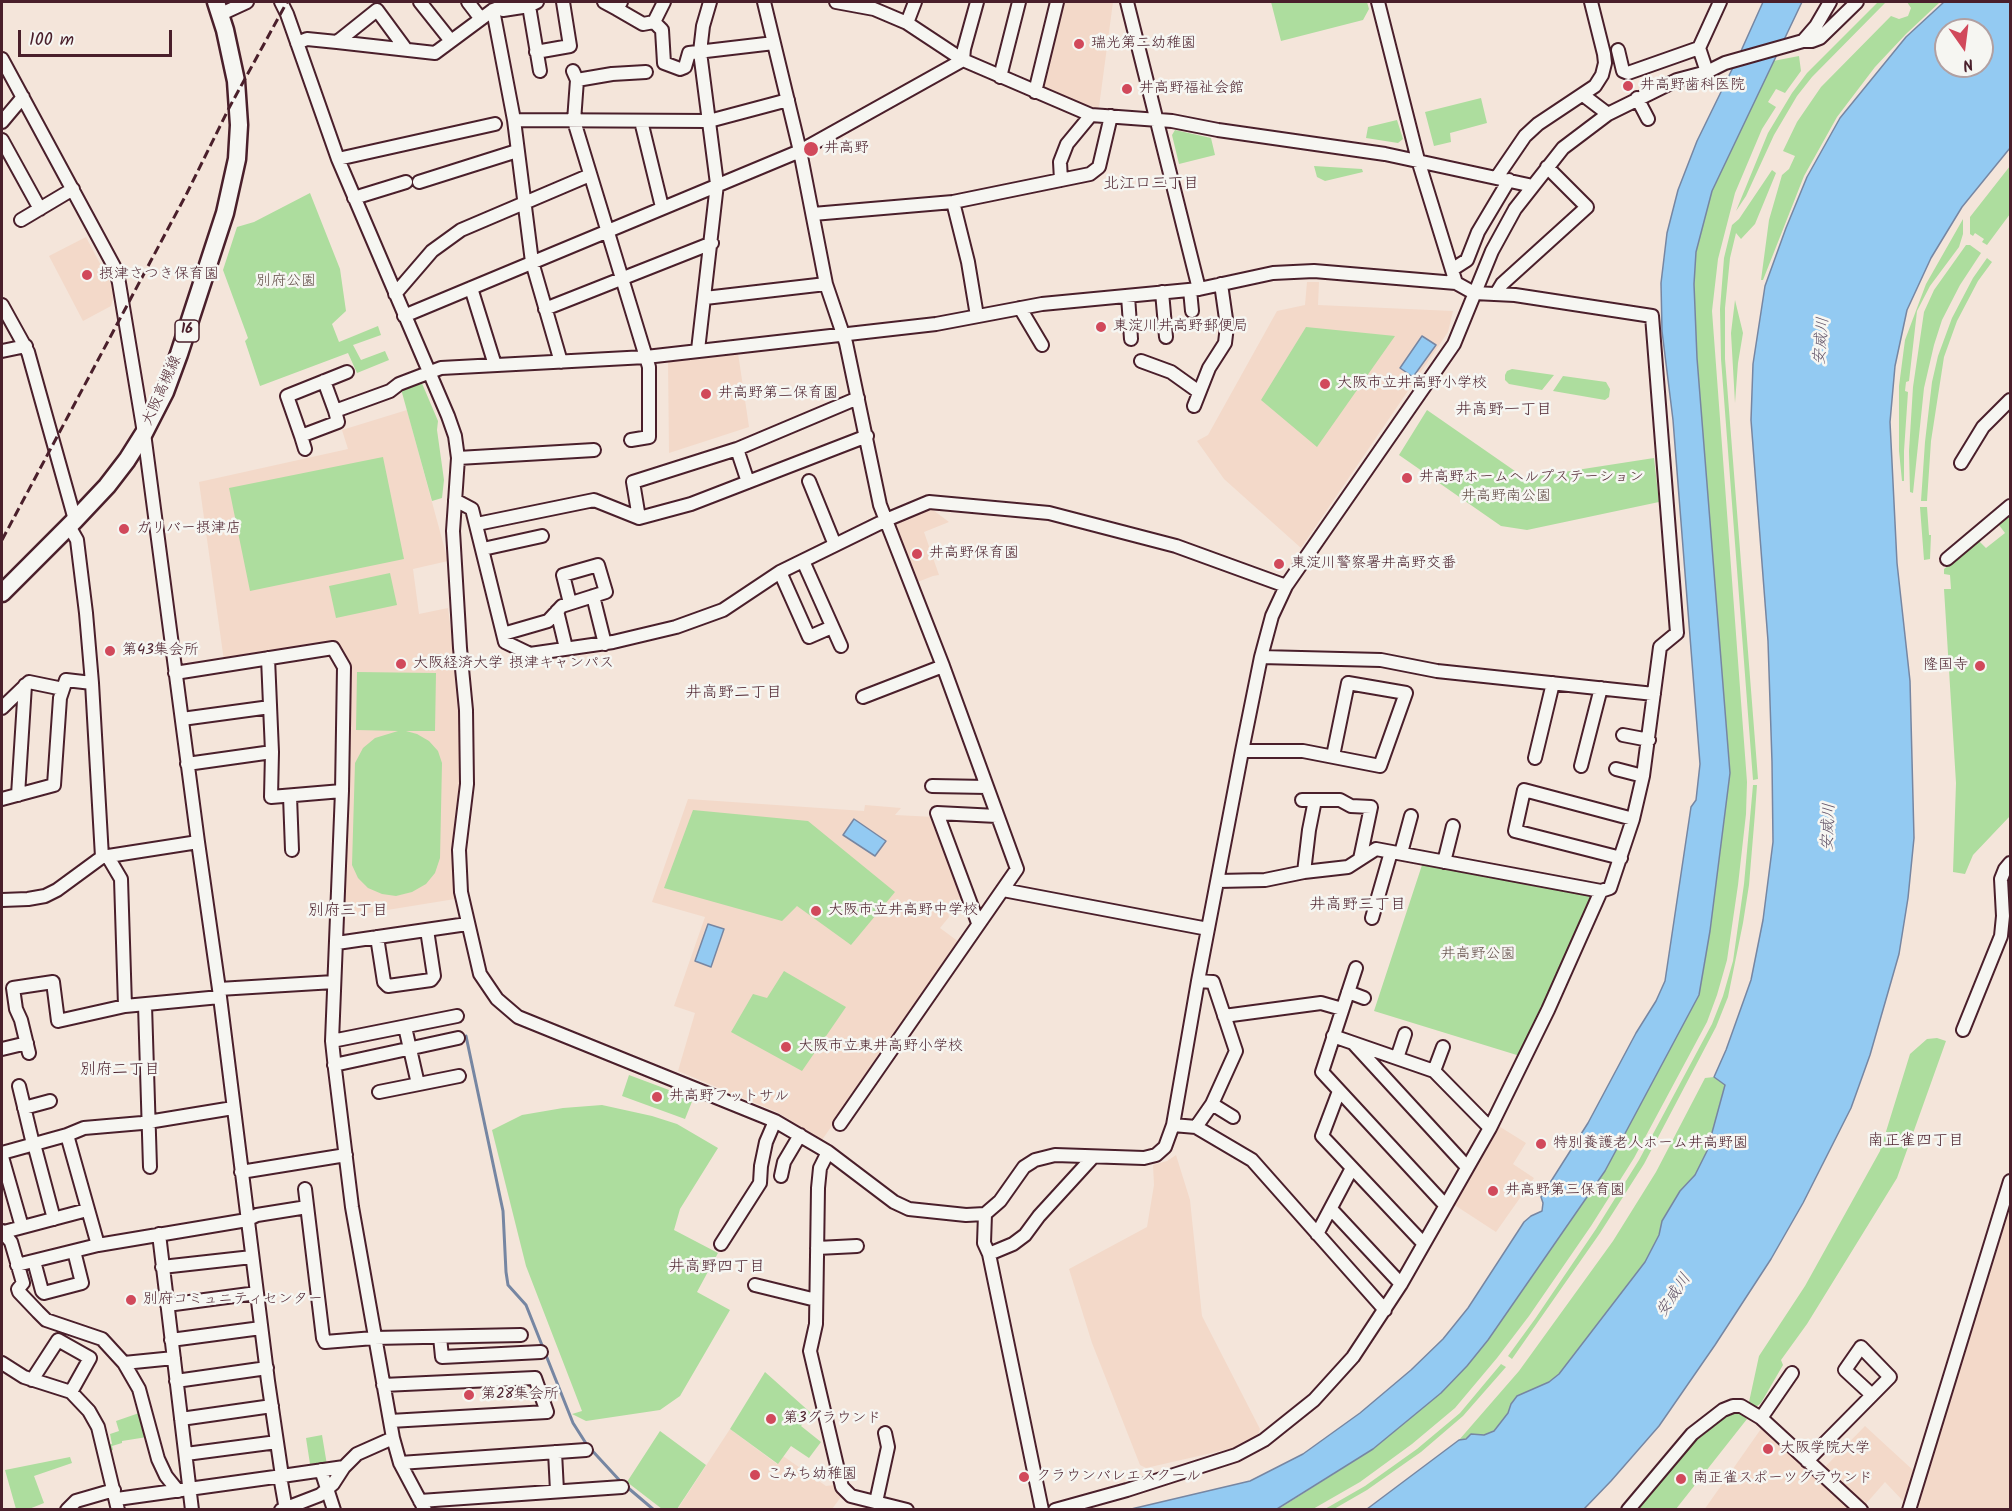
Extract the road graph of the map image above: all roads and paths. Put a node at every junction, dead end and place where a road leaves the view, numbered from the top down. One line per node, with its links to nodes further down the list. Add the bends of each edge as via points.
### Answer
1 (247, 2): 24 (street)
2 (281, 2): 32 (street)
3 (420, 2): 29 (street)
4 (468, 2): 26 (street)
5 (513, 2): 25 (street)
6 (563, 2): 37 (street, via 570,46)
7 (604, 2): 23 (street)
8 (664, 2): 27 (street)
9 (710, 2): 38 (street)
10 (764, 2): 33 (street)
11 (836, 2): 28 (street, via 874,9)
12 (915, 2): 28 (street)
13 (974, 2): 40 (street)
14 (1019, 2): 44 (street)
15 (1057, 2): 45 (street)
16 (1127, 2): 53 (street)
17 (1378, 2): 65 (street)
18 (1591, 2): 46 (street, via 1605,63 1595,86)
19 (1720, 2): 35 (street)
20 (1830, 2): 30 (street)
21 (1857, 2): 30 (street, via 1820,38)
22 (533, 4): 25 (street); 37 (street)
23 (619, 5): 27 (street, via 642,24)
24 (219, 8): 123 (main road, 大阪高槻線 / 16, via 239,103 233,181 179,354)
25 (493, 10): 26 (street); 55 (street)
26 (481, 19): 29 (street)
27 (654, 22): 38 (street, via 662,30 664,63 680,69 685,67 689,53)
28 (907, 23): 40 (street)
29 (451, 41): 34 (street, via 435,53)
30 (1803, 41): 43 (street, via 1725,63)
31 (337, 42): 32 (street, via 306,39); 34 (street); 34 (street, via 377,10)
32 (297, 43): 64 (street)
33 (774, 43): 38 (street); 49 (street)
34 (405, 48)
35 (1700, 48): 36 (street, via 1628,73 1623,71); 43 (street)
36 (1618, 50)
37 (536, 52): 42 (street)
38 (700, 52): 58 (street)
39 (2, 59): 47 (street)
40 (963, 60): 44 (street); 63 (street)
41 (639, 68): 56 (street, via 575,76)
42 (540, 71)
43 (1707, 72): 48 (street)
44 (1000, 77): 45 (street)
45 (1035, 92): 51 (street)
46 (1583, 95): 50 (street); 68 (street, via 1525,136)
47 (23, 97): 59 (street); 74 (street)
48 (1637, 98): 50 (street); 54 (street)
49 (788, 100): 58 (street); 63 (street)
50 (1608, 114): 66 (street, via 1563,147)
51 (1091, 116): 52 (street); 69 (street, via 1067,144 1060,162)
52 (1111, 116): 53 (street); 69 (street, via 1099,166 1090,174)
53 (1157, 119): 65 (street); 91 (street)
54 (1648, 119)
55 (514, 120): 56 (street); 62 (street)
56 (574, 121): 57 (street); 67 (street)
57 (641, 121): 58 (street); 78 (street)
58 (709, 121): 72 (street)
59 (2, 122)
60 (495, 124): 64 (street)
61 (2, 140): 79 (street)
62 (518, 151): 71 (street); 76 (street)
63 (800, 151): 72 (street); 80 (street)
64 (338, 159): 75 (street)
65 (1418, 160): 68 (street); 85 (street)
66 (1547, 167): 73 (street); 95 (street, via 1587,207 1502,284)
67 (590, 175): 76 (street); 82 (street)
68 (1503, 179): 73 (street); 85 (street, via 1467,260)
69 (1060, 180): 77 (street)
70 (406, 182): 75 (street)
71 (419, 182)
72 (717, 184): 78 (street); 83 (street)
73 (1533, 186): 93 (street, via 1515,209)
74 (73, 189): 79 (street); 123 (street, via 116,270)
75 (354, 198): 94 (street)
76 (524, 201): 84 (street); 94 (street, via 461,230 432,251)
77 (953, 202): 80 (street); 103 (street)
78 (662, 207): 82 (street)
79 (40, 209): 81 (street)
80 (813, 214): 88 (street)
81 (21, 220)
82 (606, 230): 84 (street); 86 (street)
83 (712, 243): 86 (street); 97 (street)
84 (532, 262): 90 (street); 100 (street)
85 (1452, 269): 87 (street)
86 (621, 277): 100 (street); 111 (street)
87 (1456, 283): 89 (street, via 1314,272 1273,273); 93 (street)
88 (826, 284): 97 (street); 104 (street)
89 (1221, 284): 91 (street); 118 (street, via 1227,326 1225,343)
90 (471, 288): 102 (street); 114 (street)
91 (1195, 289): 92 (street); 101 (street)
92 (1162, 292): 96 (street); 105 (street)
93 (1474, 293): 95 (street); 146 (street, via 1454,344)
94 (395, 294): 102 (street)
95 (1496, 294): 165 (street, via 1652,316 1677,633 1660,647)
96 (1128, 296): 99 (street); 106 (street)
97 (705, 298): 109 (street)
98 (2, 305): 108 (street)
99 (1020, 308): 103 (street); 107 (street)
100 (545, 309): 113 (street)
101 (1192, 311)
102 (404, 316): 116 (street)
103 (977, 316): 104 (street)
104 (842, 334): 109 (street); 119 (street)
105 (1166, 337)
106 (1131, 339)
107 (1042, 345)
108 (26, 346): 110 (street); 138 (street)
109 (698, 350): 111 (street)
110 (2, 351)
111 (646, 357): 113 (street); 126 (street, via 650,367 649,437)
112 (1141, 361): 118 (street, via 1171,372)
113 (561, 362): 114 (street)
114 (495, 365): 116 (street)
115 (347, 372): 117 (street)
116 (428, 372): 122 (street); 130 (street, via 452,426)
117 (324, 381): 122 (street); 124 (street, via 286,393)
118 (1199, 392): 121 (street)
119 (858, 398): 125 (street); 128 (street)
120 (2010, 400): 131 (street, via 1983,427)
121 (1194, 406)
122 (335, 411): 124 (street, via 338,422)
123 (144, 433): 138 (main road, 大阪高槻線 / 16, via 107,486); 159 (street)
124 (301, 436): 127 (street)
125 (867, 436): 133 (street); 137 (street)
126 (631, 440)
127 (305, 449)
128 (737, 449): 133 (street); 136 (street, via 633,482)
129 (594, 450): 130 (street)
130 (458, 458): 134 (street)
131 (1961, 463)
132 (809, 481): 141 (street)
133 (748, 482): 136 (street, via 691,504)
134 (455, 500): 139 (street, via 472,509); 207 (street, via 453,531 467,784 459,850)
135 (2010, 506): 143 (street)
136 (639, 518): 139 (street, via 594,500)
137 (886, 520): 141 (street); 146 (street, via 929,502 1049,513 1176,546); 158 (street)
138 (72, 523): 147 (main road, 大阪高槻線 / 16); 160 (street)
139 (477, 524): 142 (street)
140 (542, 536): 142 (street)
141 (835, 545): 144 (street)
142 (483, 549): 152 (street)
143 (1947, 559)
144 (802, 561): 145 (street); 151 (street)
145 (780, 572): 151 (street, via 808,637); 153 (street, via 723,610 676,627)
146 (1286, 586): 156 (street, via 1272,616)
147 (2, 593)
148 (592, 596): 149 (street); 149 (street, via 606,592 598,565 564,576); 153 (street)
149 (570, 603): 150 (street)
150 (557, 611): 152 (street, via 548,621); 155 (street)
151 (832, 627): 154 (street)
152 (503, 634): 155 (street, via 505,642 530,654)
153 (605, 644): 155 (street)
154 (841, 646)
155 (566, 648)
156 (1261, 657): 161 (street, via 1381,660 1437,671); 172 (street)
157 (268, 658): 159 (street); 167 (street); 182 (street, via 333,648 344,667)
158 (943, 666): 166 (street); 181 (street)
159 (175, 673): 169 (street)
160 (92, 683): 164 (street, via 66,680); 195 (street)
161 (1553, 683): 163 (street); 175 (street)
162 (26, 685): 164 (street, via 29,682); 168 (street); 183 (street)
163 (1600, 688): 165 (street); 177 (street)
164 (63, 689): 183 (street, via 54,785)
165 (1654, 694): 171 (street)
166 (863, 698)
167 (270, 706): 169 (street); 173 (street)
168 (2, 708)
169 (182, 719): 176 (street)
170 (1623, 735): 171 (street)
171 (1649, 740): 179 (street)
172 (1242, 751): 174 (street, via 1303,751); 201 (street)
173 (272, 752): 176 (street); 184 (street, via 271,797)
174 (1333, 756): 174 (street, via 1380,766 1406,693 1348,683)
175 (1535, 758)
176 (187, 764): 192 (street)
177 (1581, 766)
178 (1616, 769): 179 (street)
179 (1643, 776): 190 (street)
180 (932, 786): 181 (street)
181 (987, 787): 188 (street)
182 (342, 791): 184 (street); 211 (street)
183 (18, 795): 185 (street)
184 (291, 796): 193 (street)
185 (2, 799)
186 (1302, 800): 187 (street)
187 (1315, 800): 197 (street, via 1340,800 1351,806 1371,807); 200 (street)
188 (997, 816): 202 (street, via 1017,869); 206 (street, via 937,813)
189 (1411, 816): 194 (street)
190 (1633, 819): 196 (street); 196 (street, via 1524,790 1515,831)
191 (1453, 826): 198 (street)
192 (198, 842): 195 (street); 216 (street)
193 (292, 850)
194 (1396, 853): 197 (street, via 1376,849); 198 (street); 205 (street)
195 (105, 857): 204 (street, via 45,896); 219 (street, via 121,879)
196 (1621, 858): 203 (street, via 1610,888)
197 (1360, 859): 200 (street, via 1348,867)
198 (1444, 862): 203 (street)
199 (2010, 863): 224 (street, via 2001,879 2001,936)
200 (1304, 872): 201 (street, via 1265,880)
201 (1218, 881): 208 (street)
202 (1003, 890): 206 (street); 208 (street)
203 (1601, 891): 251 (street)
204 (2, 900)
205 (1371, 918)
206 (978, 923): 248 (street)
207 (467, 924): 209 (street); 246 (street, via 480,974 497,999 518,1017)
208 (1208, 929): 213 (street)
209 (427, 930): 210 (street); 210 (street, via 434,976 431,980 388,986 384,982)
210 (377, 938): 211 (street)
211 (337, 943): 214 (street)
212 (1356, 968): 215 (street)
213 (1198, 981): 222 (street, via 1213,982); 249 (street)
214 (334, 982): 216 (street); 228 (street)
215 (1348, 992): 217 (street); 220 (street)
216 (220, 993): 218 (street); 244 (street)
217 (1364, 998)
218 (145, 1005): 219 (street); 247 (street)
219 (125, 1006): 231 (street, via 58,1021 53,982 13,988 28,1048)
220 (1342, 1009): 222 (street, via 1321,1003); 226 (street)
221 (457, 1016): 223 (street)
222 (1224, 1017): 242 (street, via 1236,1051)
223 (405, 1027): 228 (street); 232 (street)
224 (1963, 1030)
225 (1405, 1034): 233 (street)
226 (1333, 1036): 229 (street); 239 (street, via 1322,1072)
227 (458, 1038): 232 (street)
228 (332, 1041): 234 (street)
229 (1352, 1042): 233 (street); 260 (street)
230 (1443, 1047): 235 (street)
231 (2, 1048)
232 (410, 1048): 234 (street); 237 (street)
233 (1397, 1058): 235 (street)
234 (334, 1065): 257 (street)
235 (1434, 1071): 251 (street)
236 (459, 1076): 237 (street)
237 (418, 1084): 240 (street)
238 (19, 1086): 243 (street)
239 (1339, 1091): 261 (street, via 1322,1136); 266 (street)
240 (379, 1092)
241 (50, 1101): 243 (street)
242 (1212, 1104): 245 (street); 250 (street)
243 (24, 1108): 254 (street)
244 (233, 1108): 247 (street); 262 (street)
245 (1233, 1117)
246 (775, 1121): 253 (street); 278 (street, via 766,1143 760,1183)
247 (150, 1122): 252 (street, via 84,1128); 259 (street)
248 (840, 1124)
249 (1173, 1125): 250 (street); 258 (street, via 1165,1147 1156,1155)
250 (1196, 1127): 276 (street, via 1252,1160)
251 (1490, 1128): 260 (street)
252 (67, 1135): 254 (street); 269 (street)
253 (800, 1135): 255 (street); 263 (street, via 784,1162)
254 (33, 1144): 256 (street); 271 (street)
255 (828, 1152): 270 (street, via 909,1209); 281 (street, via 820,1168)
256 (2, 1155): 273 (street)
257 (346, 1155): 262 (street); 297 (street)
258 (1093, 1157): 270 (street, via 1055,1155 1035,1160 1024,1167 1000,1201); 283 (street, via 1025,1235)
259 (150, 1167)
260 (1467, 1167): 266 (street)
261 (1352, 1168): 268 (street); 277 (street)
262 (241, 1172): 272 (street)
263 (781, 1176)
264 (2010, 1181): 341 (street)
265 (305, 1189): 267 (street)
266 (1445, 1205): 277 (street)
267 (307, 1207): 272 (street); 297 (street, via 323,1339 328,1342)
268 (1331, 1209): 276 (street); 288 (street)
269 (87, 1210): 271 (street); 279 (street)
270 (985, 1214): 283 (street, via 984,1243)
271 (54, 1218): 273 (street)
272 (247, 1220): 275 (street); 284 (street)
273 (21, 1227): 274 (street)
274 (3, 1232): 286 (street, via 11,1242)
275 (159, 1234): 279 (street); 287 (street)
276 (1317, 1234): 293 (street)
277 (1423, 1243): 288 (street)
278 (722, 1244)
279 (98, 1245): 282 (street)
280 (856, 1246): 281 (street)
281 (817, 1248): 291 (street)
282 (74, 1251): 285 (street); 285 (street, via 82,1283 44,1293)
283 (989, 1254): 337 (street)
284 (252, 1257): 287 (street); 290 (street)
285 (34, 1261): 286 (street)
286 (17, 1265): 302 (street, via 23,1283 19,1292 46,1320 102,1339)
287 (162, 1268): 292 (street)
288 (1401, 1284): 293 (street)
289 (755, 1285): 291 (street)
290 (257, 1293): 292 (street); 294 (street)
291 (816, 1300): 330 (street, via 810,1351 842,1486 851,1496)
292 (167, 1305): 298 (street)
293 (1385, 1310): 338 (street, via 1353,1356 1314,1400 1264,1440 1236,1455)
294 (261, 1329): 298 (street); 303 (street)
295 (521, 1335): 296 (street)
296 (440, 1337): 297 (street); 299 (street, via 442,1357)
297 (374, 1338): 307 (street)
298 (171, 1340): 300 (street)
299 (541, 1352)
300 (174, 1358): 302 (street); 306 (street)
301 (2, 1363): 305 (street)
302 (124, 1363): 327 (street, via 139,1389 166,1476)
303 (267, 1368): 306 (street); 310 (street)
304 (1792, 1373): 311 (street)
305 (32, 1380): 308 (street); 308 (street, via 58,1340 90,1358)
306 (176, 1381): 312 (street)
307 (383, 1385): 313 (street); 313 (street, via 535,1378 547,1412)
308 (70, 1392): 329 (street, via 95,1421)
309 (1872, 1395): 320 (street)
310 (272, 1406): 312 (street); 316 (street)
311 (1761, 1418): 320 (street); 339 (street, via 1741,1407 1723,1410 1692,1434)
312 (181, 1419): 319 (street)
313 (390, 1421): 315 (street)
314 (885, 1433): 330 (street, via 888,1447)
315 (393, 1438): 321 (street); 322 (street, via 357,1454)
316 (277, 1442): 319 (street); 324 (street)
317 (586, 1450): 318 (street)
318 (555, 1452): 321 (street); 328 (street)
319 (186, 1454): 327 (street)
320 (1808, 1461): 340 (street)
321 (399, 1463): 331 (street)
322 (344, 1467): 323 (street); 326 (street)
323 (321, 1470): 324 (street); 326 (street)
324 (281, 1476): 327 (street); 334 (street)
325 (622, 1487): 328 (street)
326 (327, 1489): 334 (street); 335 (street)
327 (184, 1490): 329 (street); 333 (street)
328 (557, 1491): 331 (street)
329 (116, 1500): 332 (street, via 76,1501)
330 (876, 1502): 336 (street)
331 (423, 1505)
332 (67, 1509)
333 (192, 1509)
334 (284, 1509)
335 (334, 1509)
336 (899, 1509)
337 (1042, 1509)
338 (1055, 1509)
339 (1628, 1509)
340 (1861, 1509)
341 (1909, 1509)

